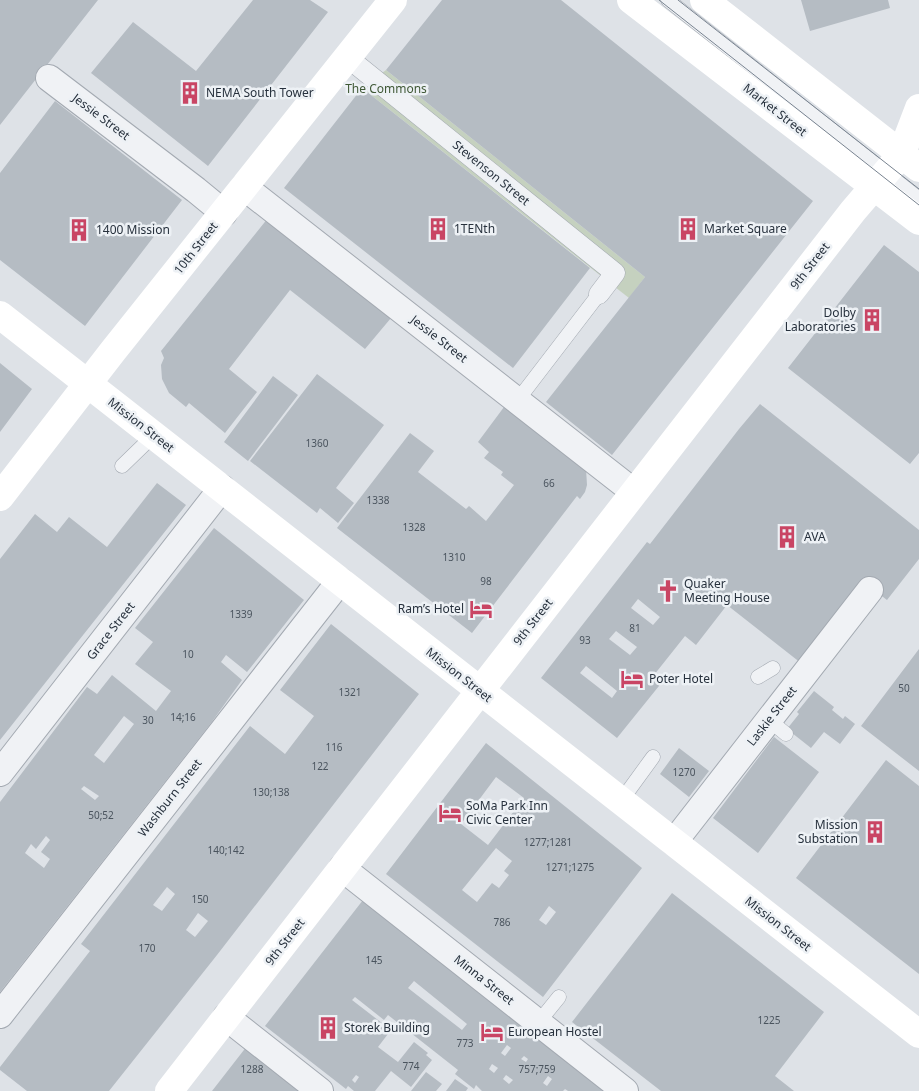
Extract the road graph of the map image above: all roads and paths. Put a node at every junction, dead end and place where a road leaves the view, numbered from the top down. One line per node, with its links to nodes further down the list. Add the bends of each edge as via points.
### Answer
1 (393, 0): 5 (main road, 10th Street)
2 (631, 0): 8 (main road, Market Street)
3 (668, 0): 8 (lane, Market Street)
4 (704, 0): 8 (main road, Market Street)
5 (346, 58): 9 (main road, 10th Street); 13 (street, Stevenson Street, via 615,273)
6 (49, 78): 11 (street, Jessie Street)
7 (919, 108): 8 (main road, 9th Street)
8 (900, 166): 10 (lane, Market Street); 12 (main road, Market Street); 20 (main road, 9th Street, via 848,217)
9 (244, 187): 11 (main road, 10th Street); 16 (street, Jessie Street)
10 (919, 199)
11 (224, 213): 15 (main road, 10th Street)
12 (919, 221)
13 (599, 294): 16 (lane)
14 (0, 315): 15 (main road, Mission Street)
15 (88, 384): 17 (main road, Mission Street); 21 (main road, 10th Street)
16 (517, 401): 20 (street, Jessie Street)
17 (154, 435): 18 (lane); 19 (main road, Mission Street)
18 (122, 466)
19 (222, 488): 22 (main road, Mission Street); 28 (street, Grace Street)
20 (634, 492): 26 (main road, 9th Street)
21 (0, 497)
22 (340, 581): 26 (main road, Mission Street); 33 (street, Washburn Street)
23 (870, 590): 30 (street, Laskie Street, via 778,727)
24 (773, 668): 25 (lane)
25 (758, 677)
26 (480, 690): 29 (main road, Mission Street); 31 (main road, 9th Street)
27 (654, 757): 29 (lane)
28 (0, 773)
29 (621, 801): 30 (main road, Mission Street)
30 (674, 842): 36 (main road, Mission Street)
31 (342, 868): 34 (main road, 9th Street); 35 (street, Minna Street)
32 (559, 997): 35 (lane)
33 (0, 1015)
34 (226, 1017): 37 (main road, 9th Street); 38 (street)
35 (538, 1023): 39 (street, Minna Street)
36 (919, 1034)
37 (169, 1091)
38 (320, 1091)
39 (625, 1091)

